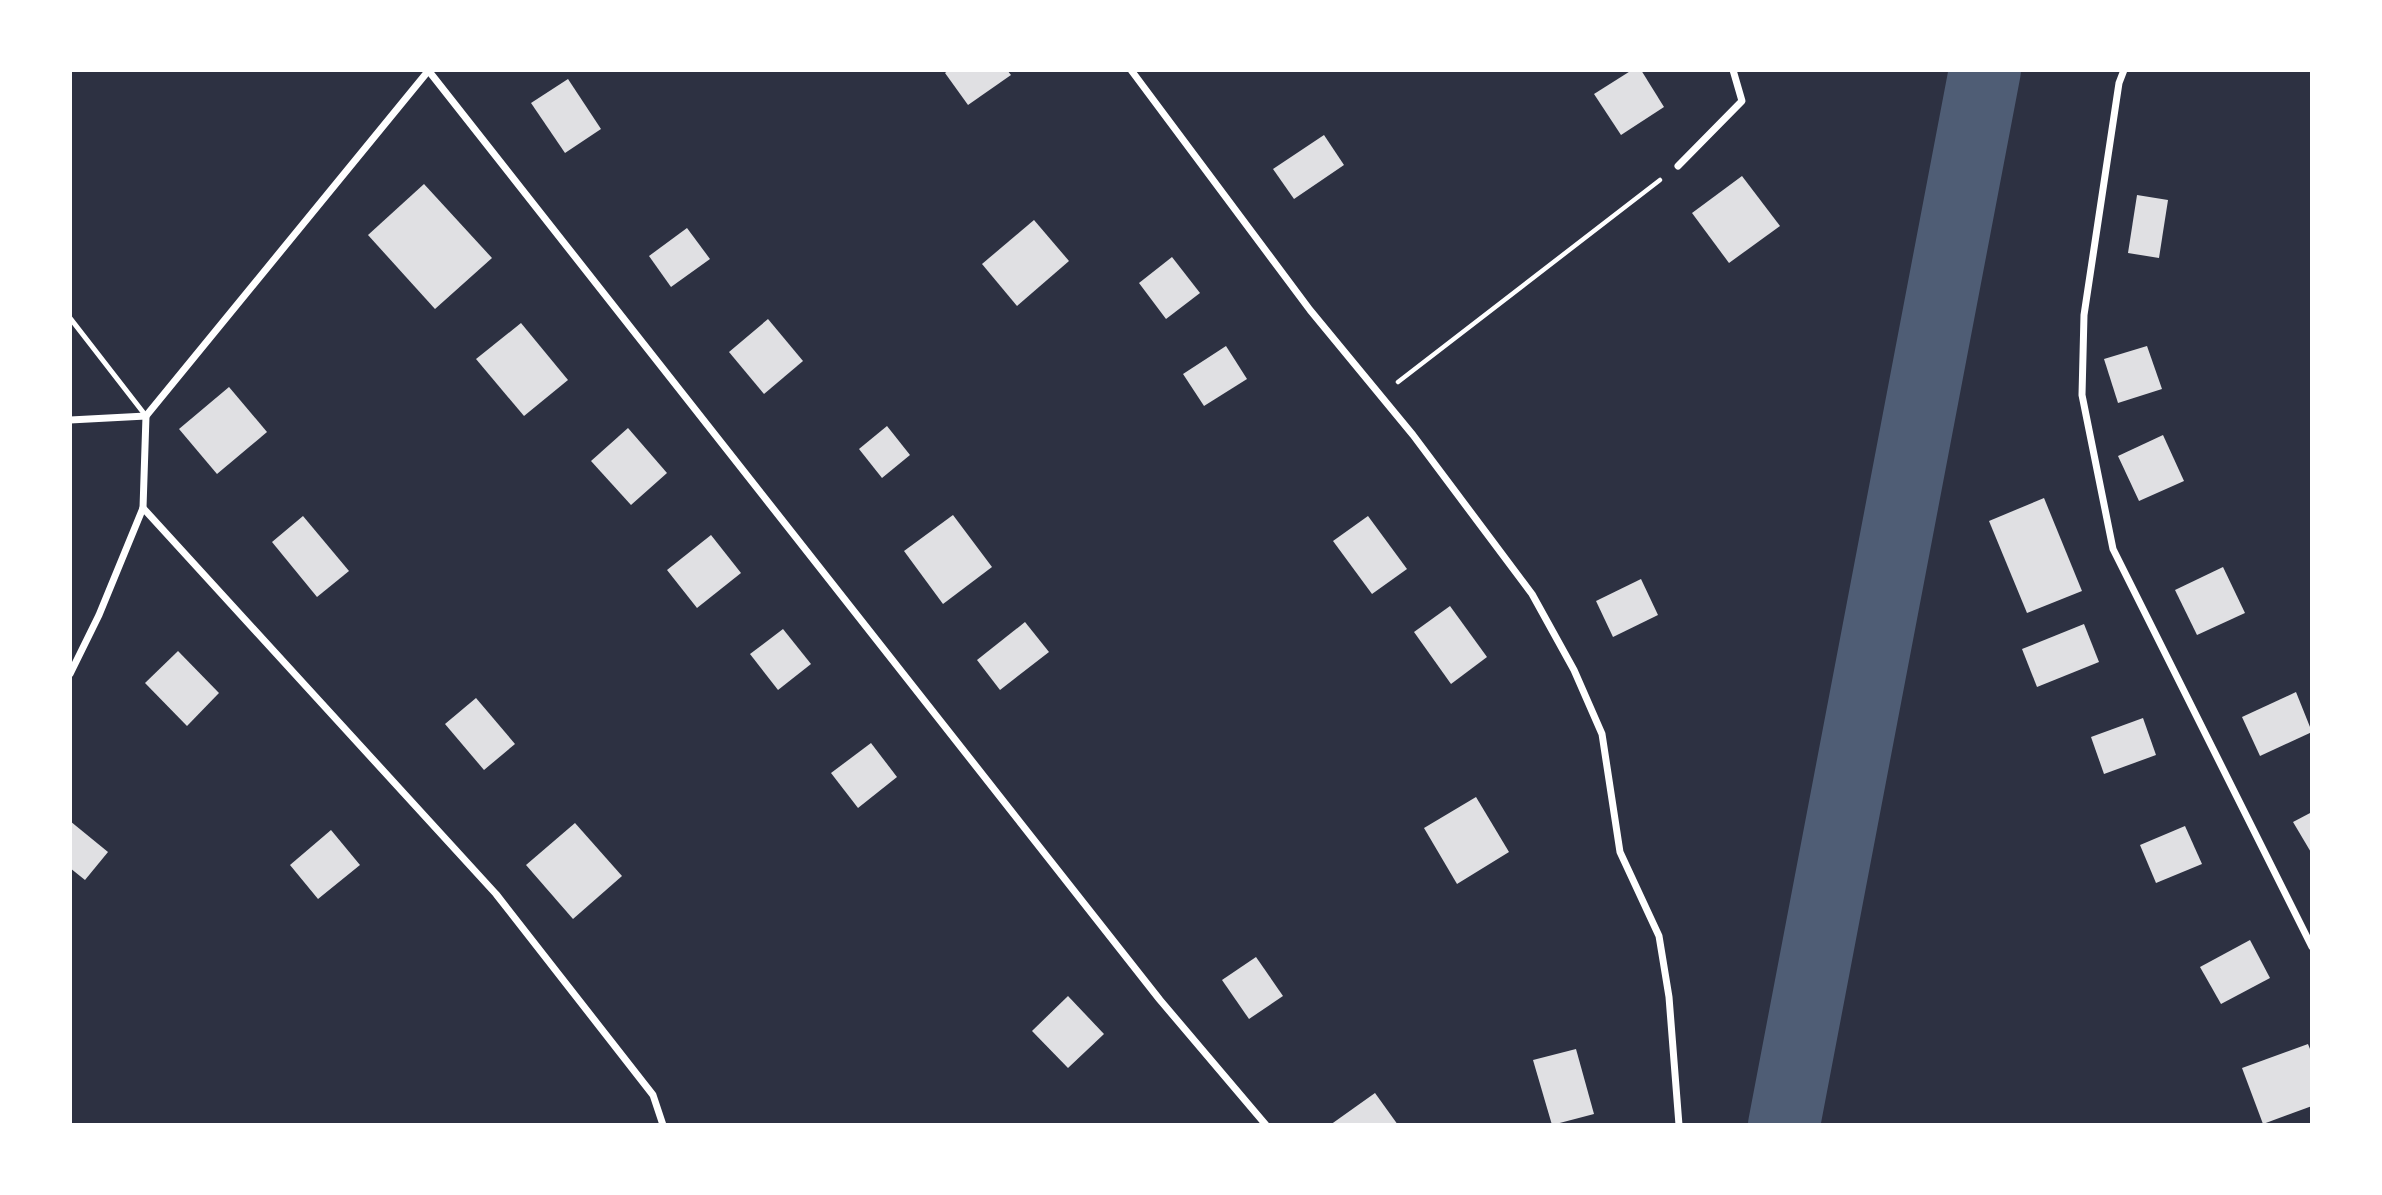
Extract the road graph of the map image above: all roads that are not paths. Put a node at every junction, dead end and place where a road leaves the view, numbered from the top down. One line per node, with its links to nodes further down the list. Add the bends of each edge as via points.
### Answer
1 (429, 70): 7 (street); 13 (street, via 1160,1000)
2 (1131, 70): 14 (street, via 1310,310 1381,395 1532,594 1574,670 1602,734 1620,852 1659,936 1669,997)
3 (1733, 70): 5 (street, via 1742,101)
4 (2124, 70): 11 (street, via 2084,315 2082,395 2113,550)
5 (1678, 166)
6 (70, 318): 7 (lane)
7 (146, 416): 8 (street); 9 (street)
8 (70, 420)
9 (143, 508): 10 (street); 12 (street, via 496,894 653,1095)
10 (70, 674)
11 (2312, 947)
12 (663, 1125)
13 (1266, 1125)
14 (1679, 1125)

